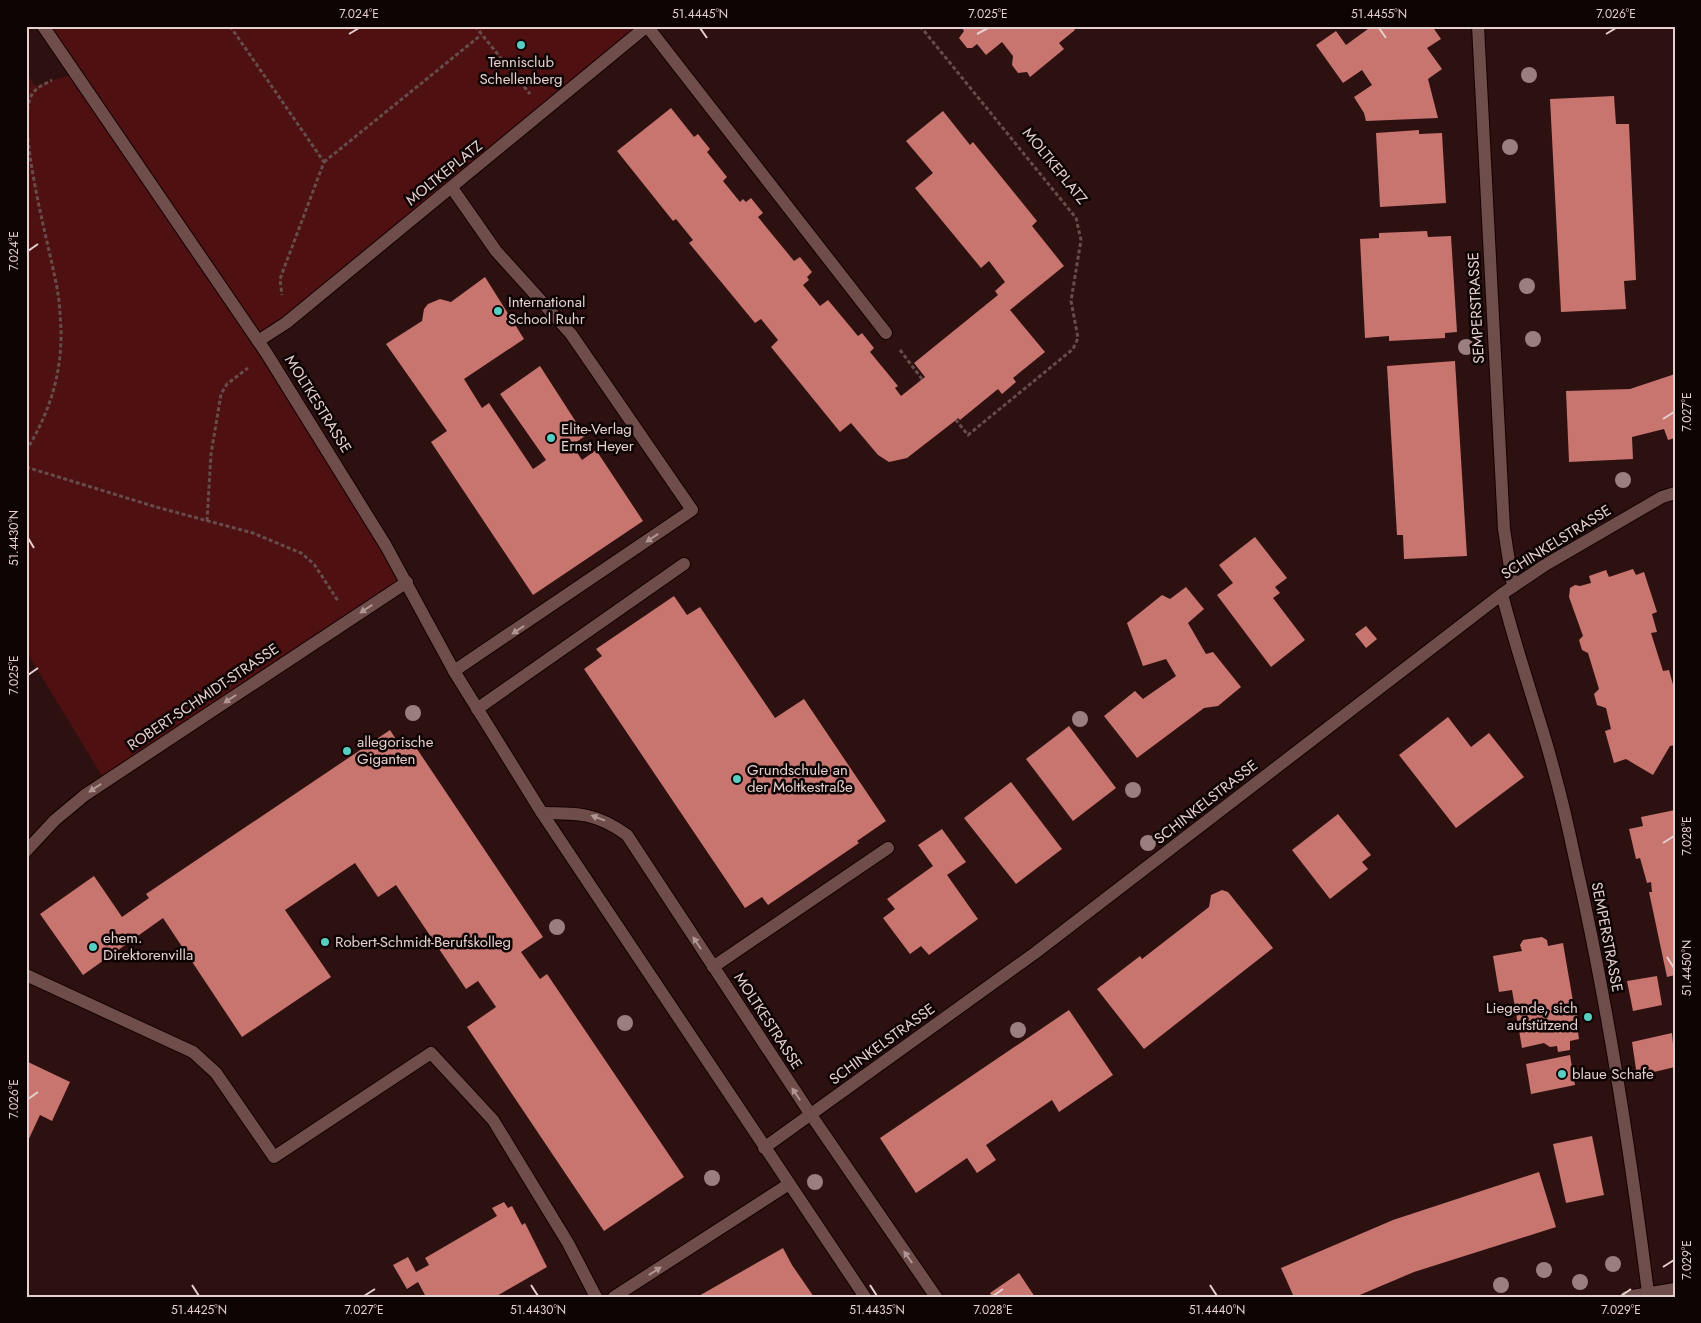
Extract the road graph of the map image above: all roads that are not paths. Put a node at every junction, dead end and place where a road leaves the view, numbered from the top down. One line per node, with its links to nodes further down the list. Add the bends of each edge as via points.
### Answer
1 (43, 26): 6 (street, MOLTKESTRASSE)
2 (647, 26): 4 (street, MOLTKEPLATZ); 5 (street, MOLTKEPLATZ)
3 (1478, 26): 10 (street, SEMPERSTRASSE)
4 (452, 188): 6 (street, MOLTKEPLATZ, via 286,322); 11 (street, one-way to 11, via 496,251 571,334 692,510)
5 (886, 333)
6 (258, 340): 9 (street, MOLTKESTRASSE)
7 (1675, 493): 10 (street, SCHINKELSTRASSE, via 1662,497 1545,564)
8 (684, 564): 12 (street)
9 (407, 582): 11 (street, MOLTKESTRASSE); 15 (street, ROBERT-SCHMIDT-STRASSE, one-way to 15, via 85,795 55,820)
10 (1508, 591): 18 (street, SCHINKELSTRASSE, via 1036,953); 22 (street, SEMPERSTRASSE, via 1520,661 1543,733 1576,864 1618,1081)
11 (454, 671): 12 (street, MOLTKESTRASSE)
12 (477, 709): 13 (street, MOLTKESTRASSE)
13 (542, 813): 16 (street, MOLTKESTRASSE, one-way to 13, via 627,835 594,816); 19 (street, MOLTKESTRASSE)
14 (888, 848): 16 (street)
15 (26, 851)
16 (713, 967): 18 (street, MOLTKESTRASSE, one-way to 16)
17 (26, 975): 24 (street, via 193,1052 216,1073 274,1157 431,1053 493,1120 568,1243)
18 (811, 1115): 19 (street, SCHINKELSTRASSE); 27 (street, MOLTKESTRASSE, one-way to 18)
19 (764, 1148): 20 (street, MOLTKESTRASSE)
20 (789, 1184): 25 (street, one-way to 20); 26 (street, MOLTKESTRASSE)
21 (1675, 1289): 22 (street)
22 (1648, 1293): 23 (street)
23 (1631, 1296)
24 (596, 1297)
25 (614, 1297)
26 (865, 1297)
27 (936, 1297)

